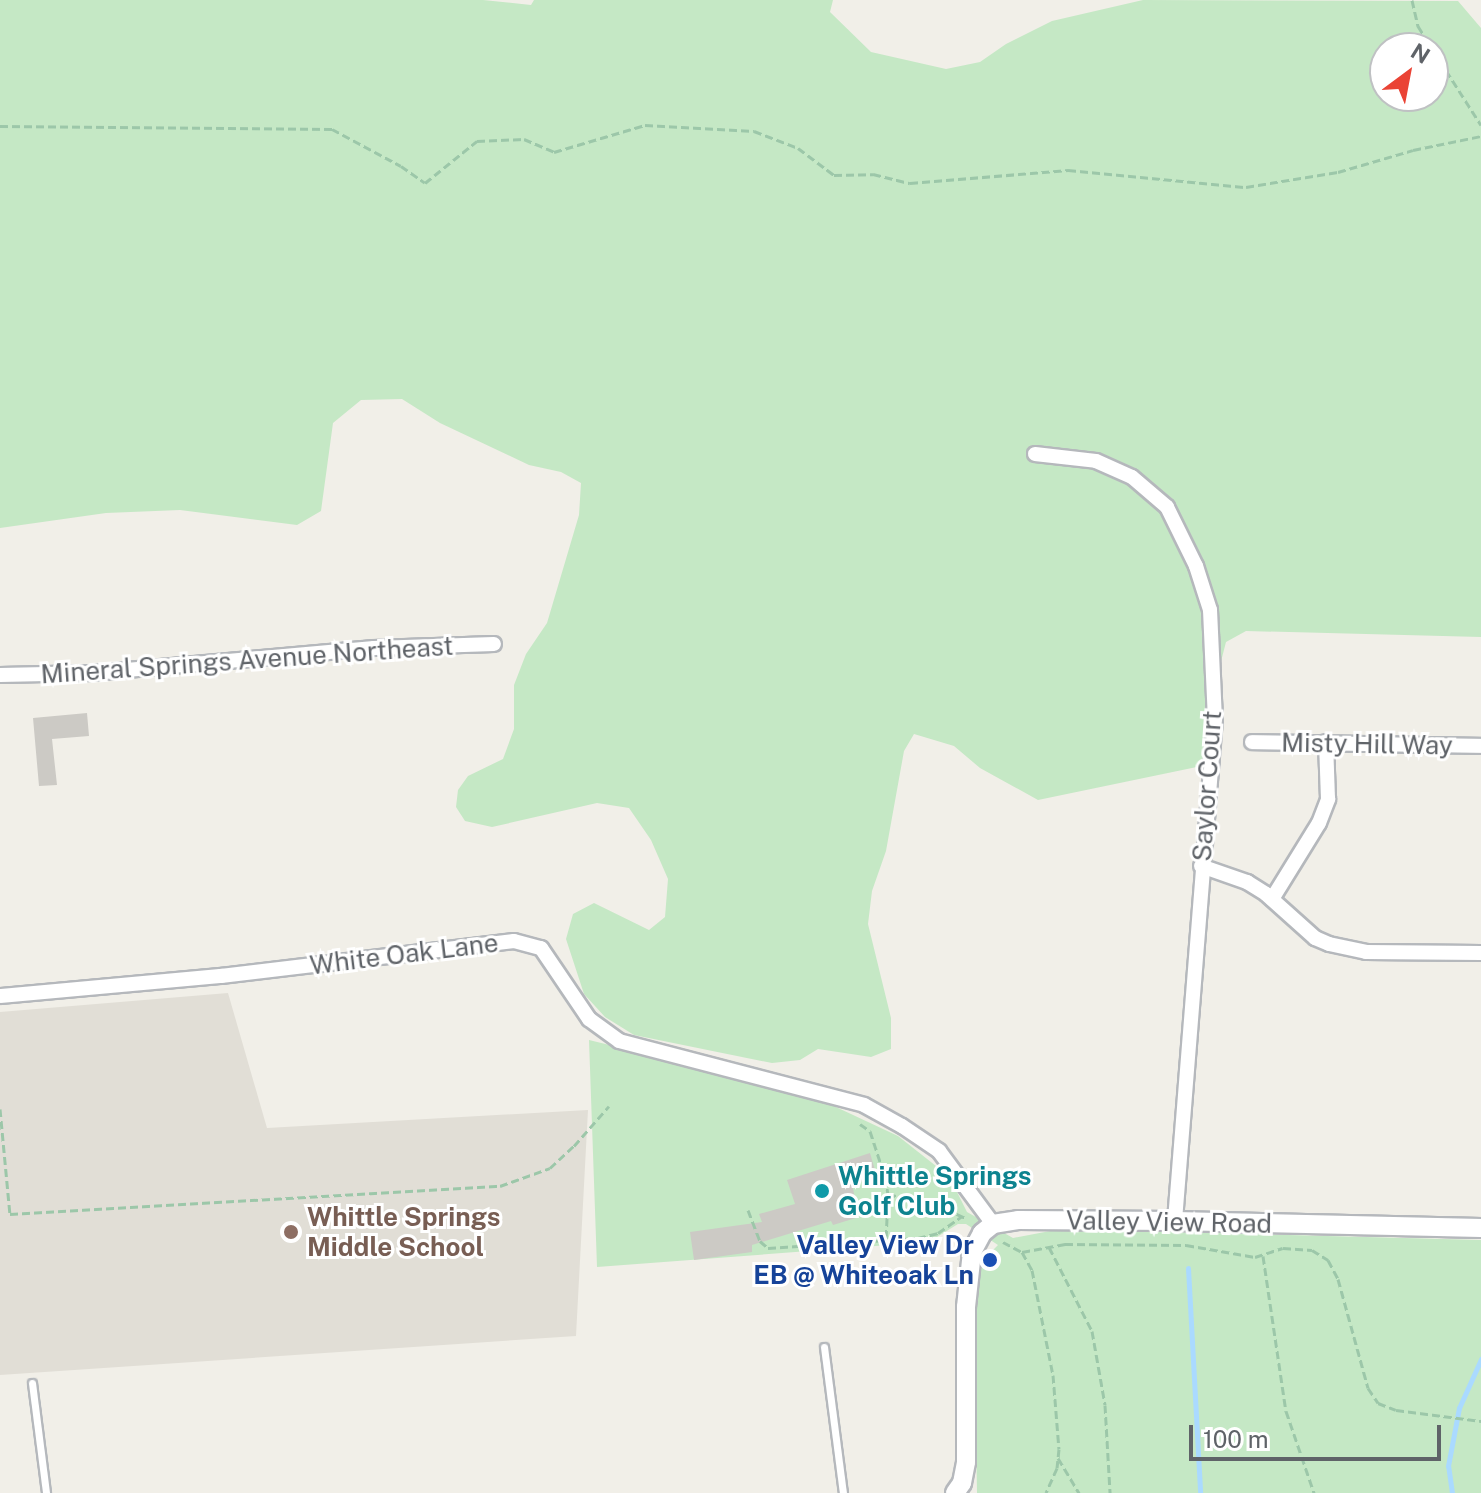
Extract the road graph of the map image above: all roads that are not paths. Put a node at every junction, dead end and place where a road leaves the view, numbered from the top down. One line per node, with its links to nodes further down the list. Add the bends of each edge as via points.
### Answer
1 (1035, 454): 7 (street, Saylor Court, via 1096,461 1132,477 1167,507 1196,566 1210,610 1215,719)
2 (494, 644): 3 (street, Mineral Springs Avenue Northeast)
3 (0, 675)
4 (1252, 742): 5 (street, Misty Hill Way)
5 (1326, 742): 6 (street, Misty Hill Way); 8 (street, via 1328,799)
6 (1481, 746)
7 (1201, 866): 8 (street, via 1247,882); 11 (street, Saylor Court)
8 (1272, 899): 9 (street, via 1329,944 1366,952)
9 (1481, 953)
10 (0, 996): 12 (street, White Oak Lane, via 514,941 541,948 589,1019 619,1041 864,1105 902,1126 939,1151)
11 (1175, 1221): 12 (street, Valley View Road); 13 (street, Valley View Road)
12 (993, 1224): 18 (street, via 972,1252 966,1307 966,1462)
13 (1481, 1228)
14 (824, 1347): 17 (lane)
15 (32, 1383): 16 (lane)
16 (46, 1493)
17 (843, 1493)
18 (955, 1493)

